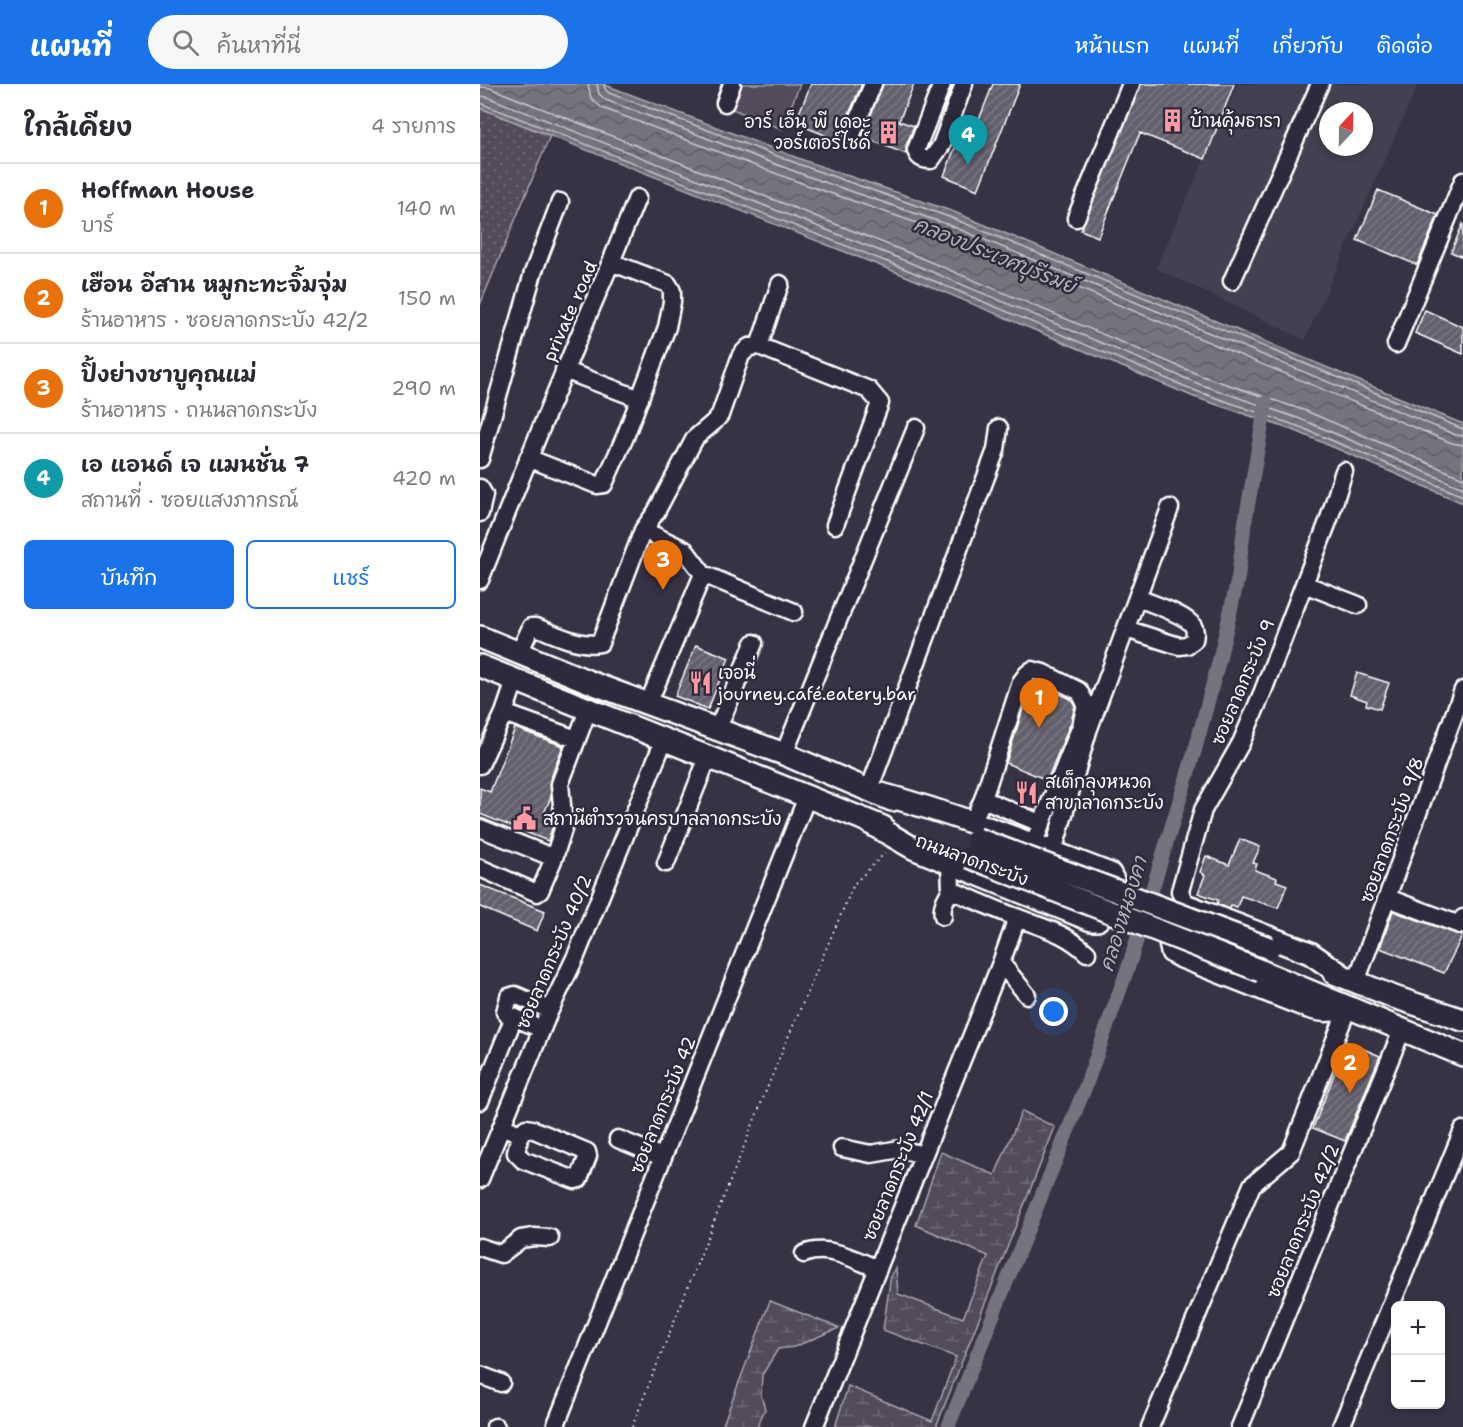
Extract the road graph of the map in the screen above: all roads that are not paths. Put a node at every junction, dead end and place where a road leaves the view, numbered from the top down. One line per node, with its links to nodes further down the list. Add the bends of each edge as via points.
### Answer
1 (732, 84): 7 (street)
2 (873, 84): 10 (street)
3 (942, 84): 8 (street)
4 (1131, 84): 15 (street)
5 (1320, 84): 17 (street)
6 (960, 85): 9 (street)
7 (724, 103)
8 (927, 121): 9 (street); 9 (street, via 916,150 925,160 931,160 941,146)
9 (947, 129)
10 (852, 134)
11 (1463, 181): 14 (street)
12 (637, 198): 16 (street)
13 (560, 202): 26 (street, via 533,273)
14 (1457, 212): 19 (street)
15 (1076, 218)
16 (611, 262): 21 (street, private road); 22 (street, private road, via 668,285 672,291 667,327)
17 (1232, 281)
18 (780, 284): 20 (street)
19 (1396, 344)
20 (759, 346): 31 (street, via 869,390 880,403); 32 (street, via 749,347 741,355 720,415 695,438)
21 (564, 370): 22 (street); 25 (street, private road)
22 (640, 399): 25 (street, private road, via 607,481 601,485)
23 (916, 428): 53 (street)
24 (999, 428): 56 (street, via 996,450)
25 (528, 458): 34 (street, private road)
26 (480, 459)
27 (1344, 471): 35 (street, ซอยลาดกระบัง 9)
28 (480, 488): 30 (street, via 484,495)
29 (1170, 508): 36 (street)
30 (480, 513)
31 (835, 525)
32 (643, 530): 33 (street, via 685,550); 42 (street, via 600,643 573,640 531,627)
33 (703, 574): 38 (street); 47 (street)
34 (480, 580)
35 (1304, 584): 37 (street); 70 (street, ซอยลาดกระบัง 9, via 1250,722 1203,810 1179,891)
36 (1138, 598): 39 (street); 39 (street, via 1192,624 1194,640 1179,646)
37 (1358, 605)
38 (794, 612)
39 (1126, 629): 64 (street, via 1088,731)
40 (480, 638): 42 (main road, ถนนลาดกระบัง)
41 (754, 643): 50 (street)
42 (519, 653): 45 (main road, ถนนลาดกระบัง)
43 (480, 666): 44 (main road, ถนนลาดกระบัง)
44 (515, 681): 48 (main road, ถนนลาดกระบัง); 49 (street)
45 (597, 685): 47 (main road, ถนนลาดกระบัง); 48 (main road)
46 (1463, 690): 69 (street, ซอยลาดกระบัง 9/8)
47 (648, 704): 50 (main road, ถนนลาดกระบัง)
48 (588, 710): 51 (street); 52 (main road, ถนนลาดกระบัง)
49 (504, 713): 51 (street); 55 (street)
50 (717, 730): 53 (main road, ถนนลาดกระบัง)
51 (576, 739): 65 (street, via 560,784 564,826)
52 (664, 740): 54 (main road, ถนนลาดกระบัง); 80 (street, ซอยลาดกระบัง 40/2)
53 (784, 754): 56 (main road, ถนนลาดกระบัง)
54 (708, 757): 57 (main road, ถนนลาดกระบัง); 66 (street)
55 (480, 765)
56 (875, 792): 63 (main road, ถนนลาดกระบัง)
57 (807, 797): 59 (main road, ถนนลาดกระบัง); 94 (street, ซอยลาดกระบัง 42)
58 (983, 799): 60 (street); 60 (street, via 1022,682 1032,670 1043,673 1079,691 1086,704); 63 (street)
59 (870, 823): 63 (main road, ถนนลาดกระบัง); 63 (main road, via 897,839)
60 (1042, 824): 62 (street)
61 (480, 828): 65 (street)
62 (1033, 844): 63 (main road); 64 (main road)
63 (967, 845): 64 (main road, via 1080,917 1096,920 1113,877); 68 (street); 76 (main road, ถนนลาดกระบัง, bridge); 79 (main road, ถนนลาดกระบัง, bridge)
64 (1053, 852)
65 (554, 858): 67 (street, via 537,893)
66 (666, 863)
67 (480, 867)
68 (951, 890): 71 (street, via 944,902); 72 (street)
69 (1388, 898): 73 (street, via 1460,925); 76 (street, ซอยลาดกระบัง 9/8)
70 (1185, 905): 76 (main road, via 1310,953); 79 (main road, via 1170,943 1172,952 1316,1009 1334,1011)
71 (943, 916)
72 (1017, 918): 74 (street, via 1059,932); 75 (street, ซอยลาดกระบัง 42/1)
73 (1463, 918)
74 (1087, 953)
75 (1001, 963): 77 (street); 93 (street, ซอยลาดกระบัง 42/1)
76 (1351, 980): 78 (main road, ถนนลาดกระบัง)
77 (1028, 995)
78 (1394, 997): 82 (main road, ถนนลาดกระบัง); 83 (main road)
79 (1348, 1007): 85 (main road, ถนนลาดกระบัง); 104 (street, via 1291,1152 1252,1185)
80 (550, 1010): 81 (street, via 512,994 505,1012); 84 (street, ซอยลาดกระบัง 40/2)
81 (514, 1017): 84 (street); 87 (street)
82 (1463, 1020)
83 (1463, 1028)
84 (542, 1029): 88 (street, ซอยลาดกระบัง 40/2)
85 (1402, 1030): 86 (main road, ถนนลาดกระบัง); 105 (street, ซอยลาดกระบัง 42/2)
86 (1463, 1055)
87 (480, 1101)
88 (501, 1126): 90 (street); 95 (street, ซอยลาดกระบัง 40/2)
89 (1463, 1130): 106 (street)
90 (520, 1134)
91 (618, 1139): 94 (street)
92 (842, 1148): 93 (street, via 871,1154 900,1149)
93 (923, 1155): 99 (street, ซอยลาดกระบัง 42/1)
94 (662, 1157): 102 (street, ซอยลาดกระบัง 42)
95 (480, 1179)
96 (550, 1238): 97 (street, via 520,1239 501,1254)
97 (480, 1247)
98 (804, 1254): 99 (street, via 826,1251)
99 (878, 1269): 103 (street, ซอยลาดกระบัง 42/1)
100 (480, 1375): 101 (street)
101 (501, 1383)
102 (555, 1427)
103 (814, 1427)
104 (1150, 1427)
105 (1240, 1427)
106 (1341, 1427)

